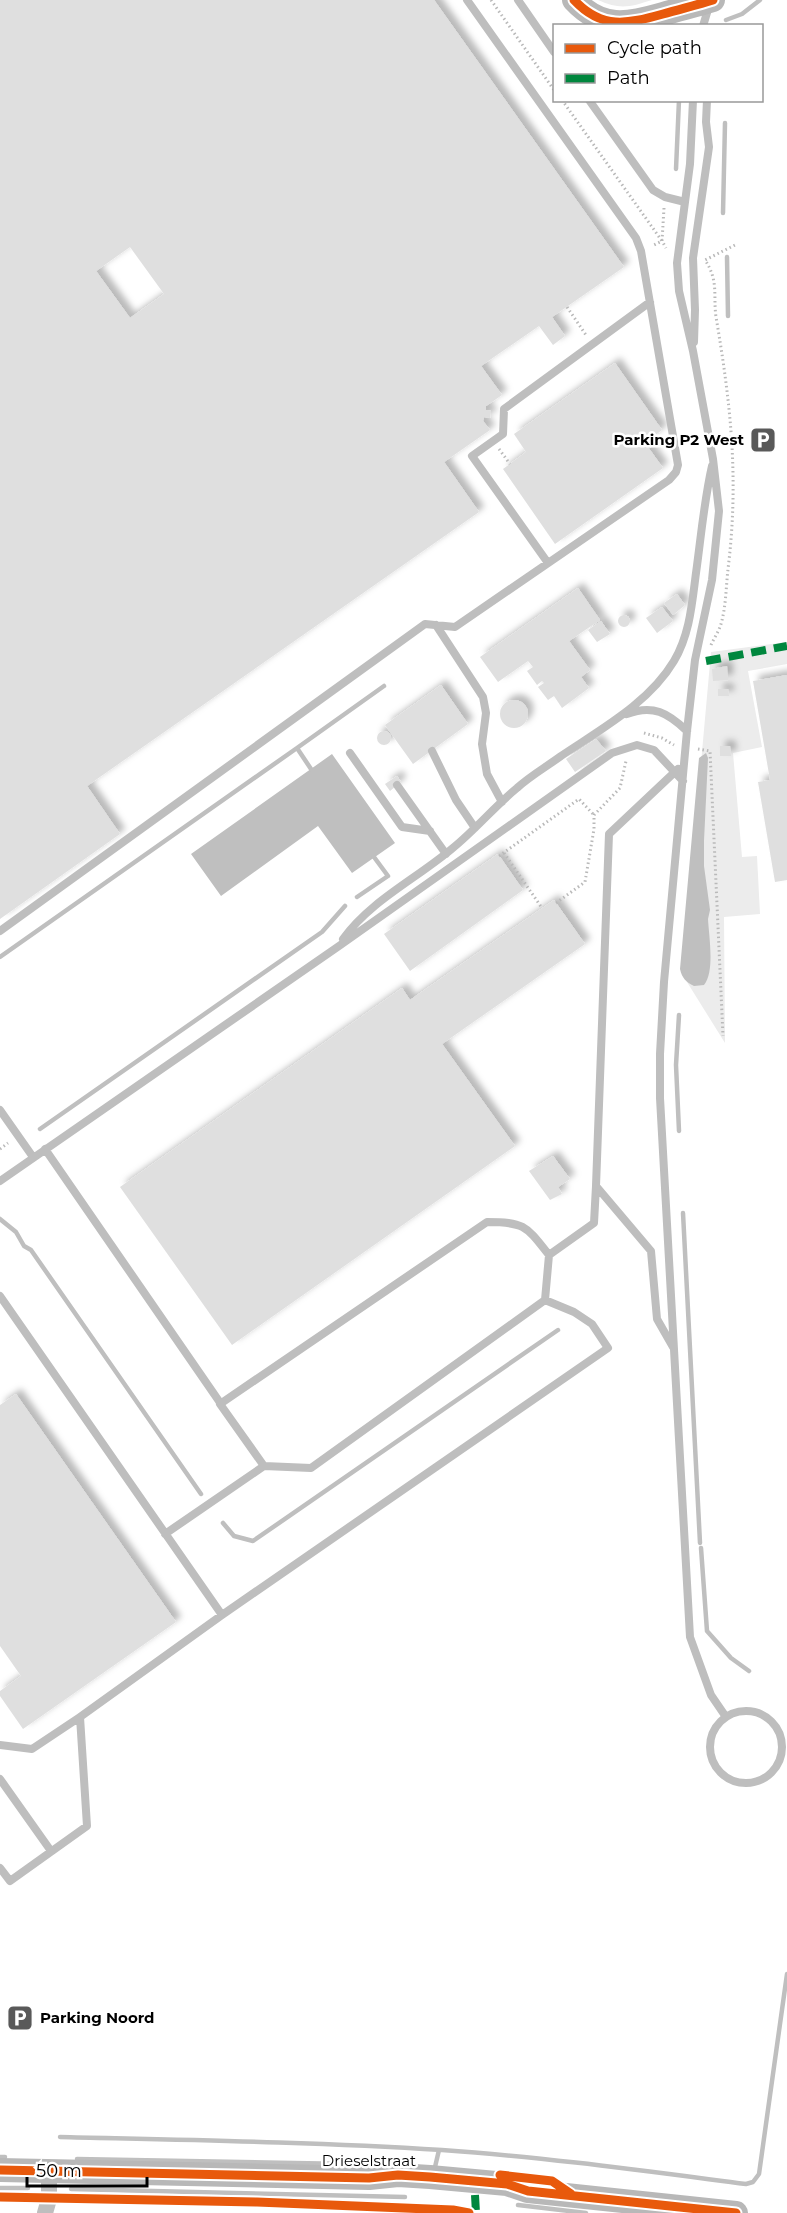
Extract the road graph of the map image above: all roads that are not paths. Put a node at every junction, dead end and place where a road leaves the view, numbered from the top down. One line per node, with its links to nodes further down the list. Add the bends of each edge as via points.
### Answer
1 (467, 0): 14 (lane, via 636,238)
2 (518, 0): 7 (lane)
3 (574, 0): 5 (street, via 602,20)
4 (712, 0): 5 (street); 6 (lane)
5 (658, 21)
6 (704, 24)
7 (553, 49)
8 (590, 102): 11 (lane, via 653,190)
9 (693, 102): 11 (lane)
10 (707, 102): 13 (lane, via 709,147)
11 (685, 202): 12 (lane)
12 (681, 227): 13 (lane); 15 (lane, via 679,291)
13 (698, 229): 15 (lane, via 693,258)
14 (650, 302): 17 (lane, via 678,465 676,472); 17 (lane, via 504,409 503,434 472,456)
15 (693, 351): 16 (lane)
16 (713, 459): 19 (lane, via 684,640 661,679); 20 (lane, via 718,511 714,557)
17 (548, 563): 18 (lane, via 455,627)
18 (436, 625): 27 (lane, via 483,697 486,713 482,744 487,774); 31 (lane, via 425,624)
19 (618, 717): 20 (lane, via 648,708 665,713); 27 (lane, via 517,787)
20 (687, 731): 23 (lane)
21 (432, 751): 28 (lane)
22 (350, 753): 29 (lane, via 402,827)
23 (684, 763): 24 (lane); 25 (lane)
24 (675, 772): 25 (lane); 32 (lane, via 654,750 637,745 612,753); 37 (lane, via 609,834)
25 (683, 781): 41 (lane, via 660,1054)
26 (397, 785): 29 (lane)
27 (502, 802): 28 (lane)
28 (475, 828): 30 (lane)
29 (430, 831): 30 (lane)
30 (446, 854): 32 (lane, via 353,925)
31 (0, 931)
32 (339, 946): 34 (lane)
33 (0, 1110): 35 (lane)
34 (45, 1149): 35 (lane); 42 (lane)
35 (33, 1157): 36 (lane)
36 (0, 1181)
37 (596, 1186): 38 (lane, via 594,1223); 41 (lane, via 651,1251 657,1318)
38 (549, 1255): 40 (lane); 42 (lane, via 531,1232 513,1222 487,1222)
39 (0, 1296): 44 (lane)
40 (545, 1300): 43 (lane, via 311,1468); 45 (lane, via 592,1324 608,1348)
41 (674, 1349): 47 (lane, via 690,1637 711,1695)
42 (221, 1404): 43 (lane)
43 (264, 1466): 44 (lane)
44 (165, 1534): 45 (lane)
45 (222, 1615): 46 (lane)
46 (80, 1717): 48 (lane, via 32,1749); 50 (lane, via 87,1826)
47 (726, 1717): 47 (lane, via 710,1740 713,1762 720,1773 742,1784 766,1778 781,1758 780,1734 774,1724 754,1711)
48 (0, 1745)
49 (0, 1779): 50 (lane)
50 (51, 1851): 51 (lane, via 10,1881)
51 (0, 1868)
52 (39, 2167): 53 (street, Drieselstraat); 54 (street, Drieselstraat, via 430,2177 507,2184 528,2191); 55 (street, via 48,2199)
53 (0, 2170)
54 (673, 2209): 56 (street, Drieselstraat)
55 (45, 2213)
56 (736, 2213)

